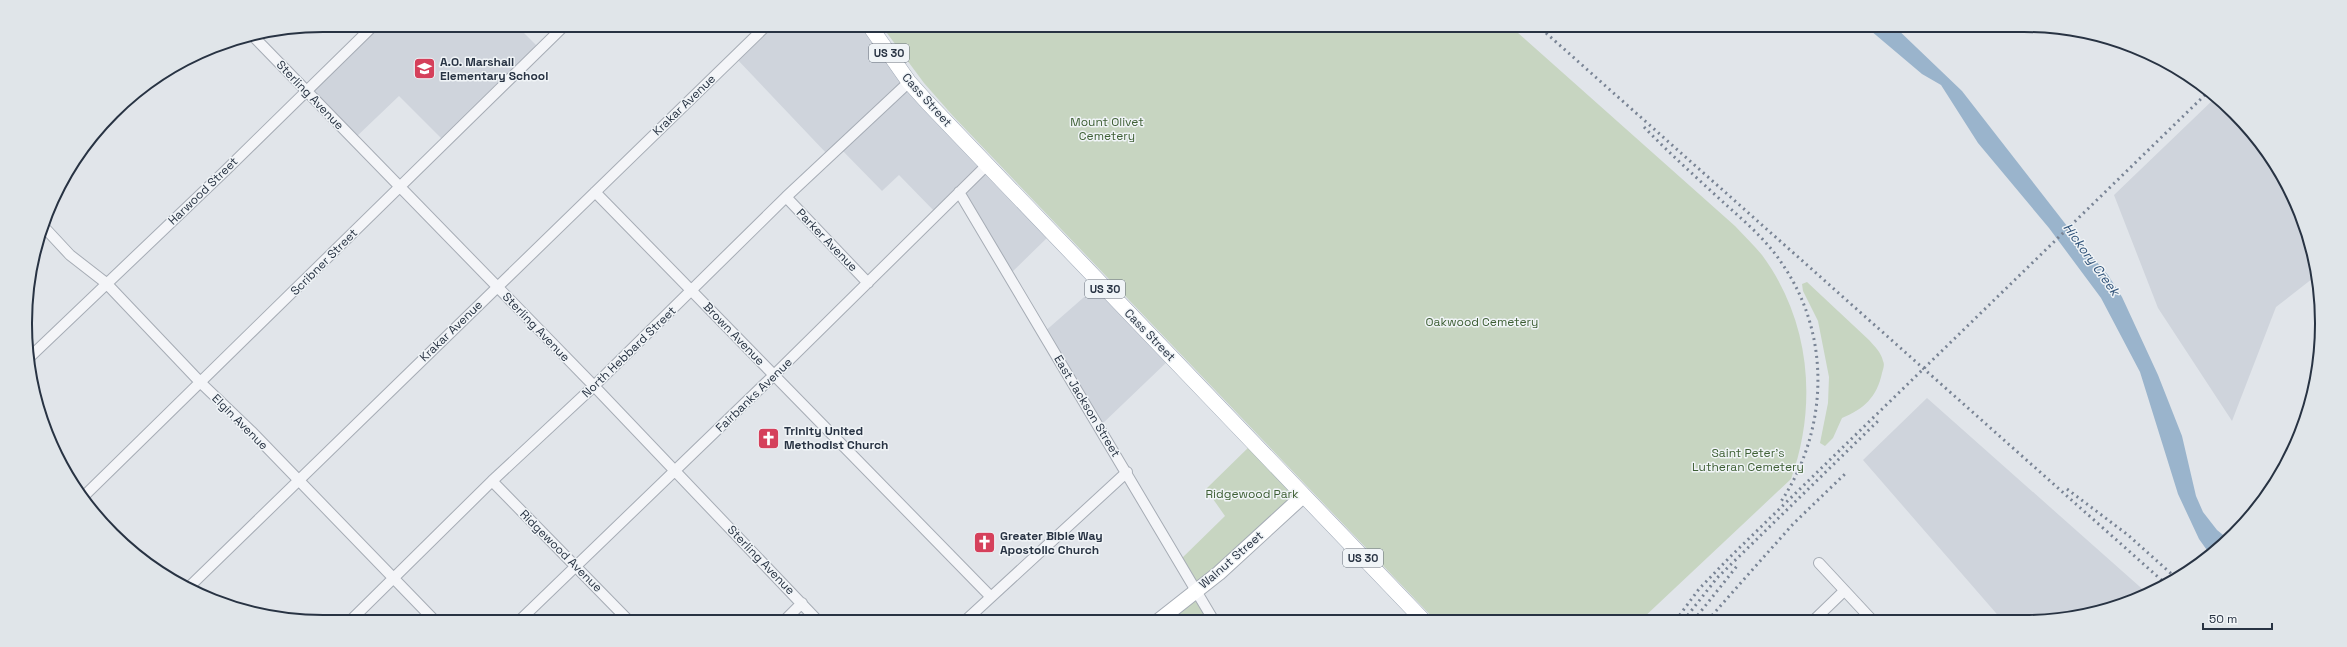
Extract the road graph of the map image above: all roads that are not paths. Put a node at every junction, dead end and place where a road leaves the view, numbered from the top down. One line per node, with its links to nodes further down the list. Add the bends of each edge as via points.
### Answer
1 (367, 32): 7 (street, Harwood Street)
2 (558, 32): 9 (street, Scribner Street)
3 (760, 32): 10 (street, Krakar Avenue)
4 (874, 32): 6 (main road, Cass Street / US 30)
5 (257, 40): 7 (street, Sterling Avenue)
6 (908, 82): 8 (main road, Cass Street / US 30); 12 (street, North Hebbard Street)
7 (306, 90): 9 (street, Sterling Avenue); 14 (street, Harwood Street, via 225,171)
8 (987, 165): 11 (street, Fairbanks Avenue); 27 (main road, Cass Street / US 30)
9 (399, 187): 16 (street, Sterling Avenue); 20 (street, Scribner Street)
10 (595, 192): 16 (street, Krakar Avenue); 17 (street, Brown Avenue)
11 (959, 192): 15 (street, Fairbanks Avenue); 23 (street, East Jackson Street)
12 (786, 197): 15 (street, Parker Avenue); 17 (street, North Hebbard Street)
13 (47, 230): 14 (street, Elgin Avenue, via 70,255)
14 (106, 283): 18 (street, Harwood Street); 20 (street, Elgin Avenue)
15 (868, 283): 19 (street, Fairbanks Avenue)
16 (497, 286): 21 (street, Sterling Avenue); 24 (street, Krakar Avenue)
17 (692, 290): 19 (street, Brown Avenue); 21 (street, North Hebbard Street)
18 (34, 354)
19 (774, 375): 22 (street, Fairbanks Avenue); 34 (street, Brown Avenue)
20 (201, 384): 24 (street, Elgin Avenue, via 251,431); 26 (street, Scribner Street)
21 (594, 386): 22 (street, Sterling Avenue); 25 (street, North Hebbard Street)
22 (674, 471): 29 (street, Fairbanks Avenue); 35 (street, Sterling Avenue)
23 (1127, 472): 32 (street, East Jackson Street); 34 (street)
24 (297, 481): 30 (street, Elgin Avenue); 31 (street, Krakar Avenue)
25 (492, 481): 29 (street, Ridgewood Avenue); 30 (street, North Hebbard Street)
26 (87, 493)
27 (1303, 496): 32 (street, Walnut Street, via 1219,573); 45 (main road, Cass Street / US 30)
28 (1819, 563): 33 (street)
29 (576, 566): 38 (street, Fairbanks Avenue); 39 (street, Ridgewood Avenue)
30 (394, 579): 36 (street, North Hebbard Street); 37 (street, Elgin Avenue)
31 (192, 584)
32 (1196, 590): 43 (street, Walnut Street); 44 (street, East Jackson Street)
33 (1844, 591): 46 (street); 47 (street)
34 (991, 597): 42 (street)
35 (802, 603): 40 (street); 41 (street, Sterling Avenue)
36 (356, 615)
37 (429, 615)
38 (525, 615)
39 (623, 615)
40 (790, 615)
41 (813, 615)
42 (972, 615)
43 (1165, 615)
44 (1211, 615)
45 (1418, 615)
46 (1819, 615)
47 (1867, 615)

